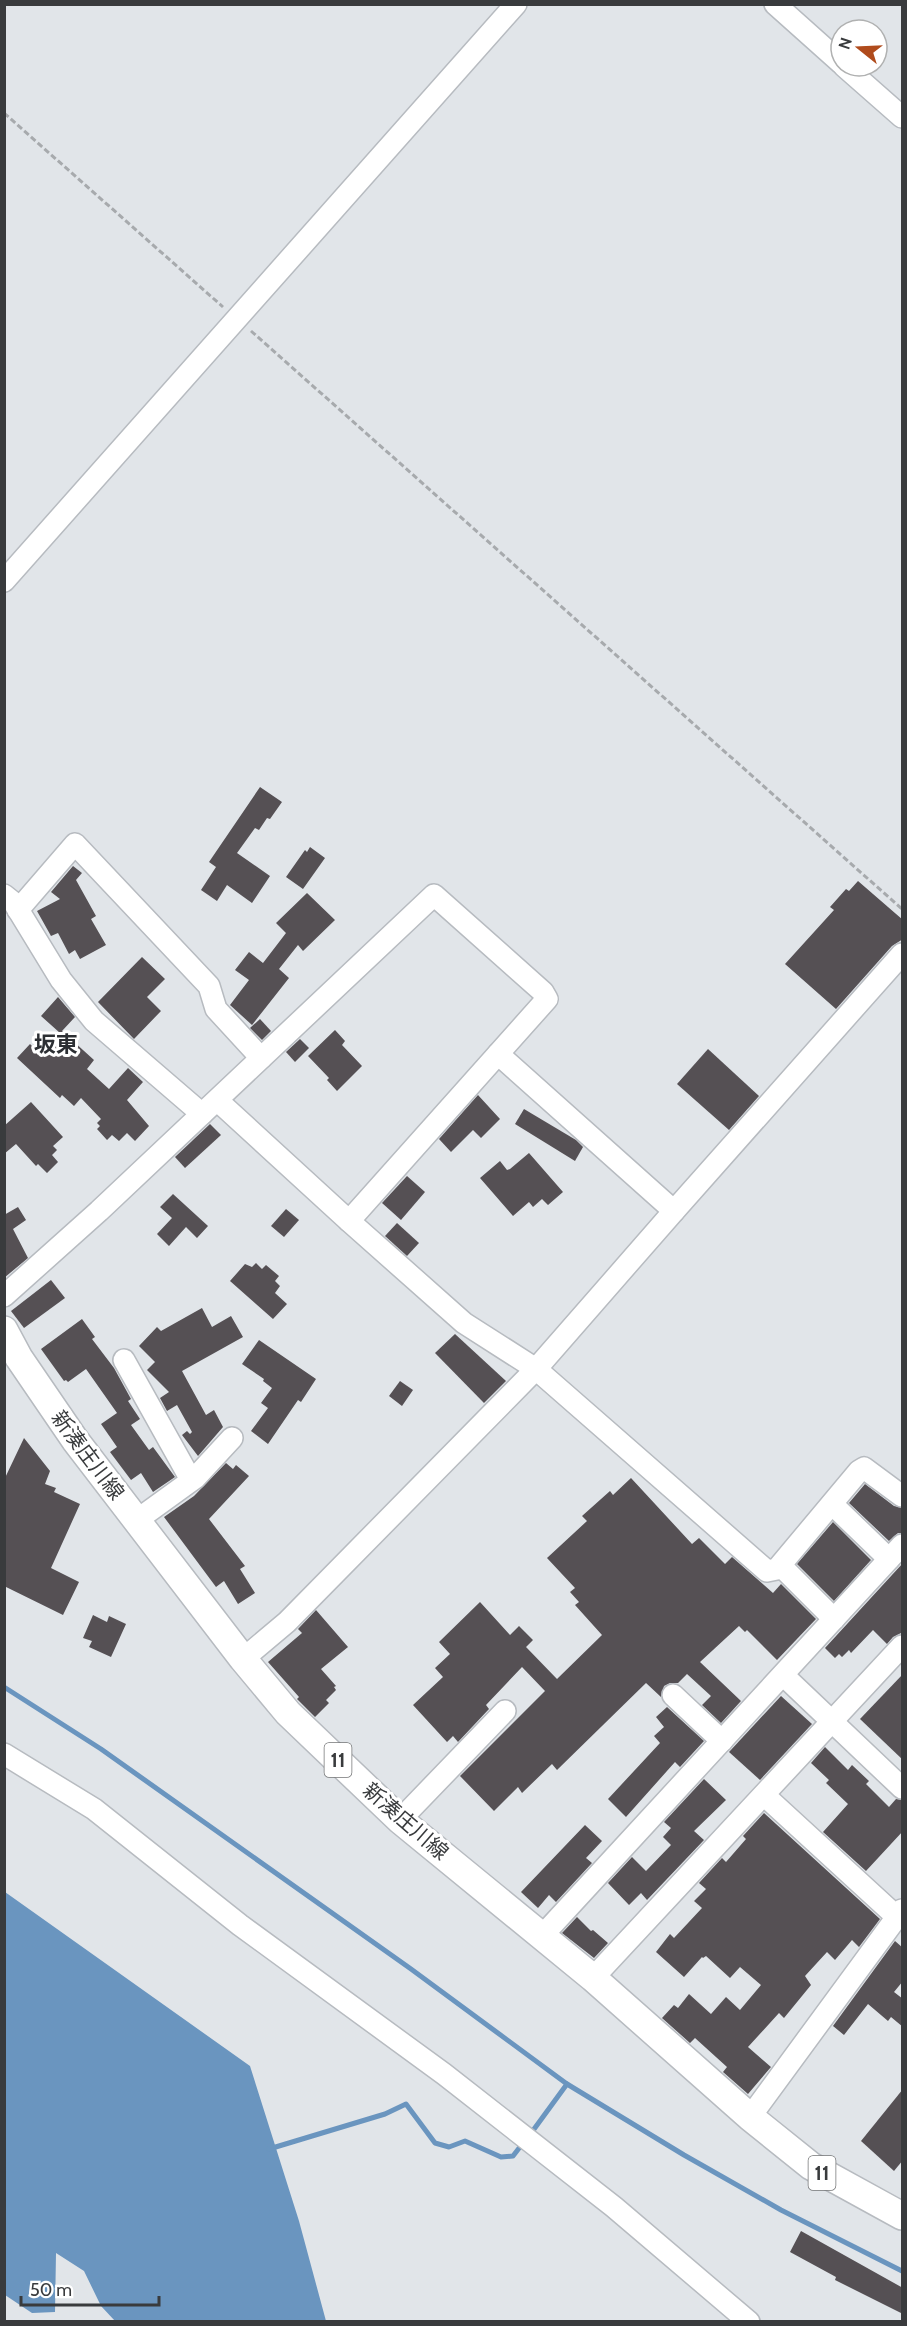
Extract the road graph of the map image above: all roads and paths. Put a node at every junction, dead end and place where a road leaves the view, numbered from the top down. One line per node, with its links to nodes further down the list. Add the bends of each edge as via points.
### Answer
1 (516, 4): 7 (street)
2 (775, 4): 3 (street)
3 (829, 52)
4 (858, 78): 6 (street)
5 (4, 113): 7 (path)
6 (903, 117)
7 (236, 318): 8 (street); 10 (path)
8 (4, 581)
9 (11, 902): 13 (street, via 75,844 209,986 216,1009); 14 (street, via 61,980 94,1021)
10 (903, 909)
11 (903, 954): 15 (street)
12 (498, 1054): 13 (street, via 547,999 434,895); 15 (street); 16 (street)
13 (261, 1058): 14 (street)
14 (210, 1107): 16 (street); 17 (street)
15 (674, 1211): 21 (street)
16 (349, 1221): 21 (street, via 464,1323)
17 (4, 1296)
18 (4, 1330): 20 (main road, 新湊庄川線 / 11)
19 (124, 1360): 23 (street)
20 (12, 1362): 26 (main road, 新湊庄川線 / 11)
21 (536, 1369): 28 (street); 31 (street, via 295,1614)
22 (232, 1438): 23 (street)
23 (191, 1480): 26 (street)
24 (903, 1496): 25 (street, via 864,1468)
25 (832, 1504): 27 (street); 28 (street)
26 (137, 1520): 31 (main road, 新湊庄川線 / 11)
27 (896, 1552): 29 (street)
28 (774, 1568): 29 (street)
29 (834, 1619): 32 (street)
30 (900, 1653): 35 (street)
31 (243, 1659): 40 (main road, 新湊庄川線 / 11, via 288,1713)
32 (783, 1675): 35 (street); 36 (street)
33 (674, 1695): 36 (street)
34 (504, 1712): 40 (street)
35 (832, 1723): 38 (street); 39 (street)
36 (722, 1741): 42 (street)
37 (4, 1754): 46 (street, via 94,1809 240,1925 444,2074 614,2207)
38 (903, 1788)
39 (764, 1795): 41 (street); 43 (street)
40 (400, 1820): 42 (main road, 新湊庄川線 / 11)
41 (900, 1913): 44 (street)
42 (542, 1936): 43 (main road, 新湊庄川線 / 11)
43 (593, 1978): 44 (main road, 新湊庄川線 / 11)
44 (750, 2117): 45 (main road, 新湊庄川線 / 11, via 811,2166)
45 (903, 2216)
46 (749, 2322)

